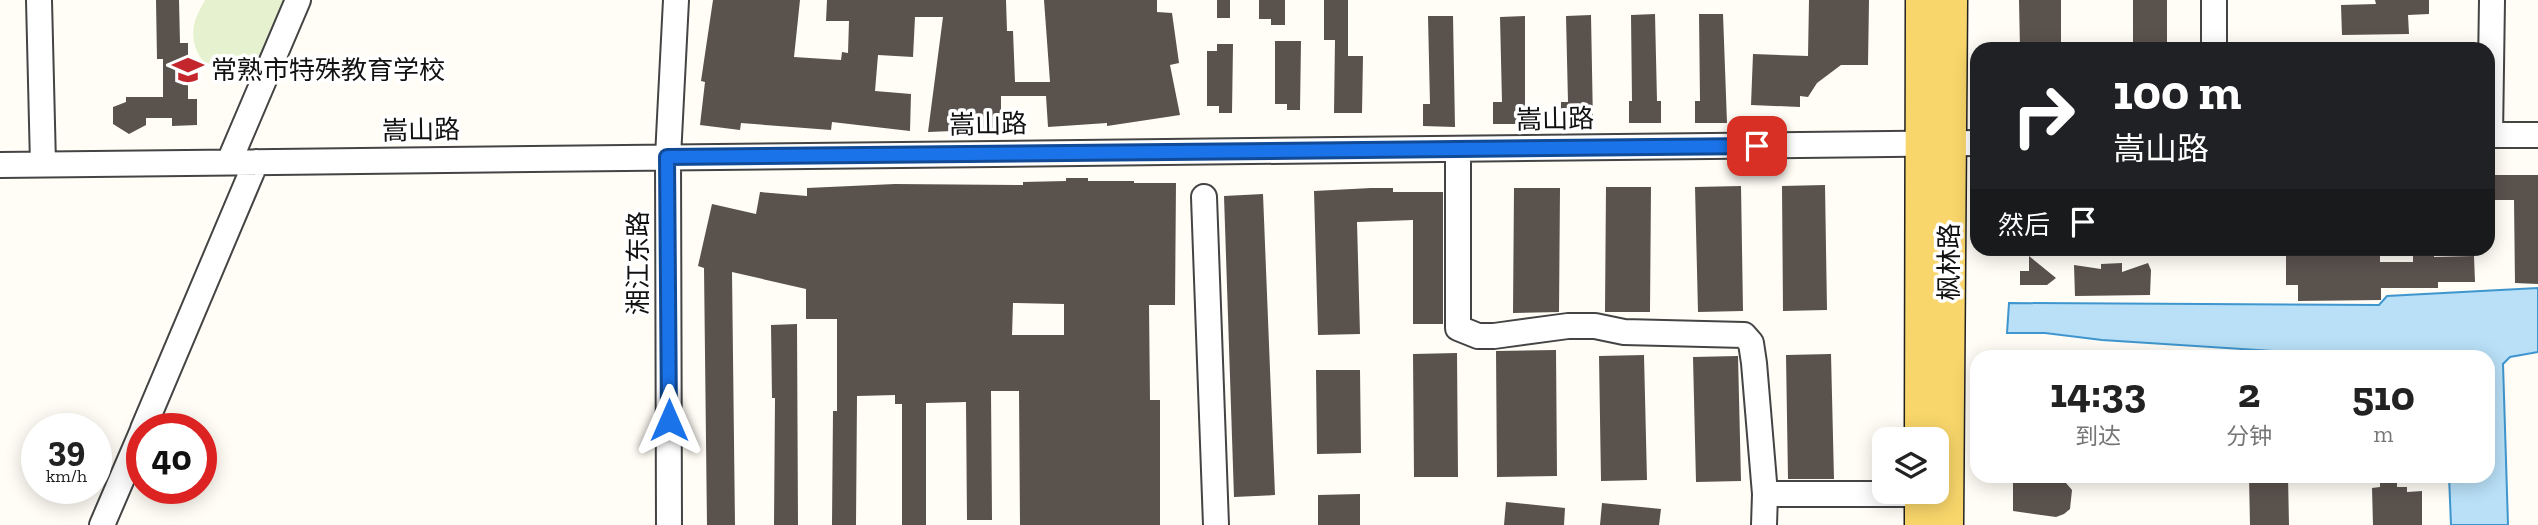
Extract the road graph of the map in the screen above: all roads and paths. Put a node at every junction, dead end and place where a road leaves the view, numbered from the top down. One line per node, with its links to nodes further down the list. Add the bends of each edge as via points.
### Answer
1 (40, 0): 17 (street)
2 (298, 0): 15 (street)
3 (676, 0): 14 (street, 湘江东路)
4 (1922, 0): 12 (main road, 枫林路)
5 (1951, 0): 12 (main road, 枫林路)
6 (2214, 0): 8 (street)
7 (2492, 0): 9 (street)
8 (2214, 42)
9 (2491, 42)
10 (2495, 135): 11 (street)
11 (2538, 135)
12 (1949, 143): 13 (street, 嵩山路); 21 (main road, 枫林路); 29 (main road, 枫林路)
13 (1458, 149): 14 (street, 嵩山路); 23 (street, via 1458,328 1478,336 1569,326 1744,335 1752,343 1755,363)
14 (667, 157): 16 (street, 嵩山路); 26 (street, 湘江东路)
15 (229, 162): 16 (street, 嵩山路); 17 (street, 嵩山路)
16 (256, 162): 20 (street)
17 (43, 164): 18 (street, 嵩山路)
18 (0, 165)
19 (1204, 197): 27 (street)
20 (149, 413)
21 (1922, 427)
22 (126, 468): 25 (street)
23 (1765, 494): 24 (street); 28 (street)
24 (1872, 501)
25 (102, 525)
26 (669, 525)
27 (1216, 525)
28 (1764, 525)
29 (1947, 525)

